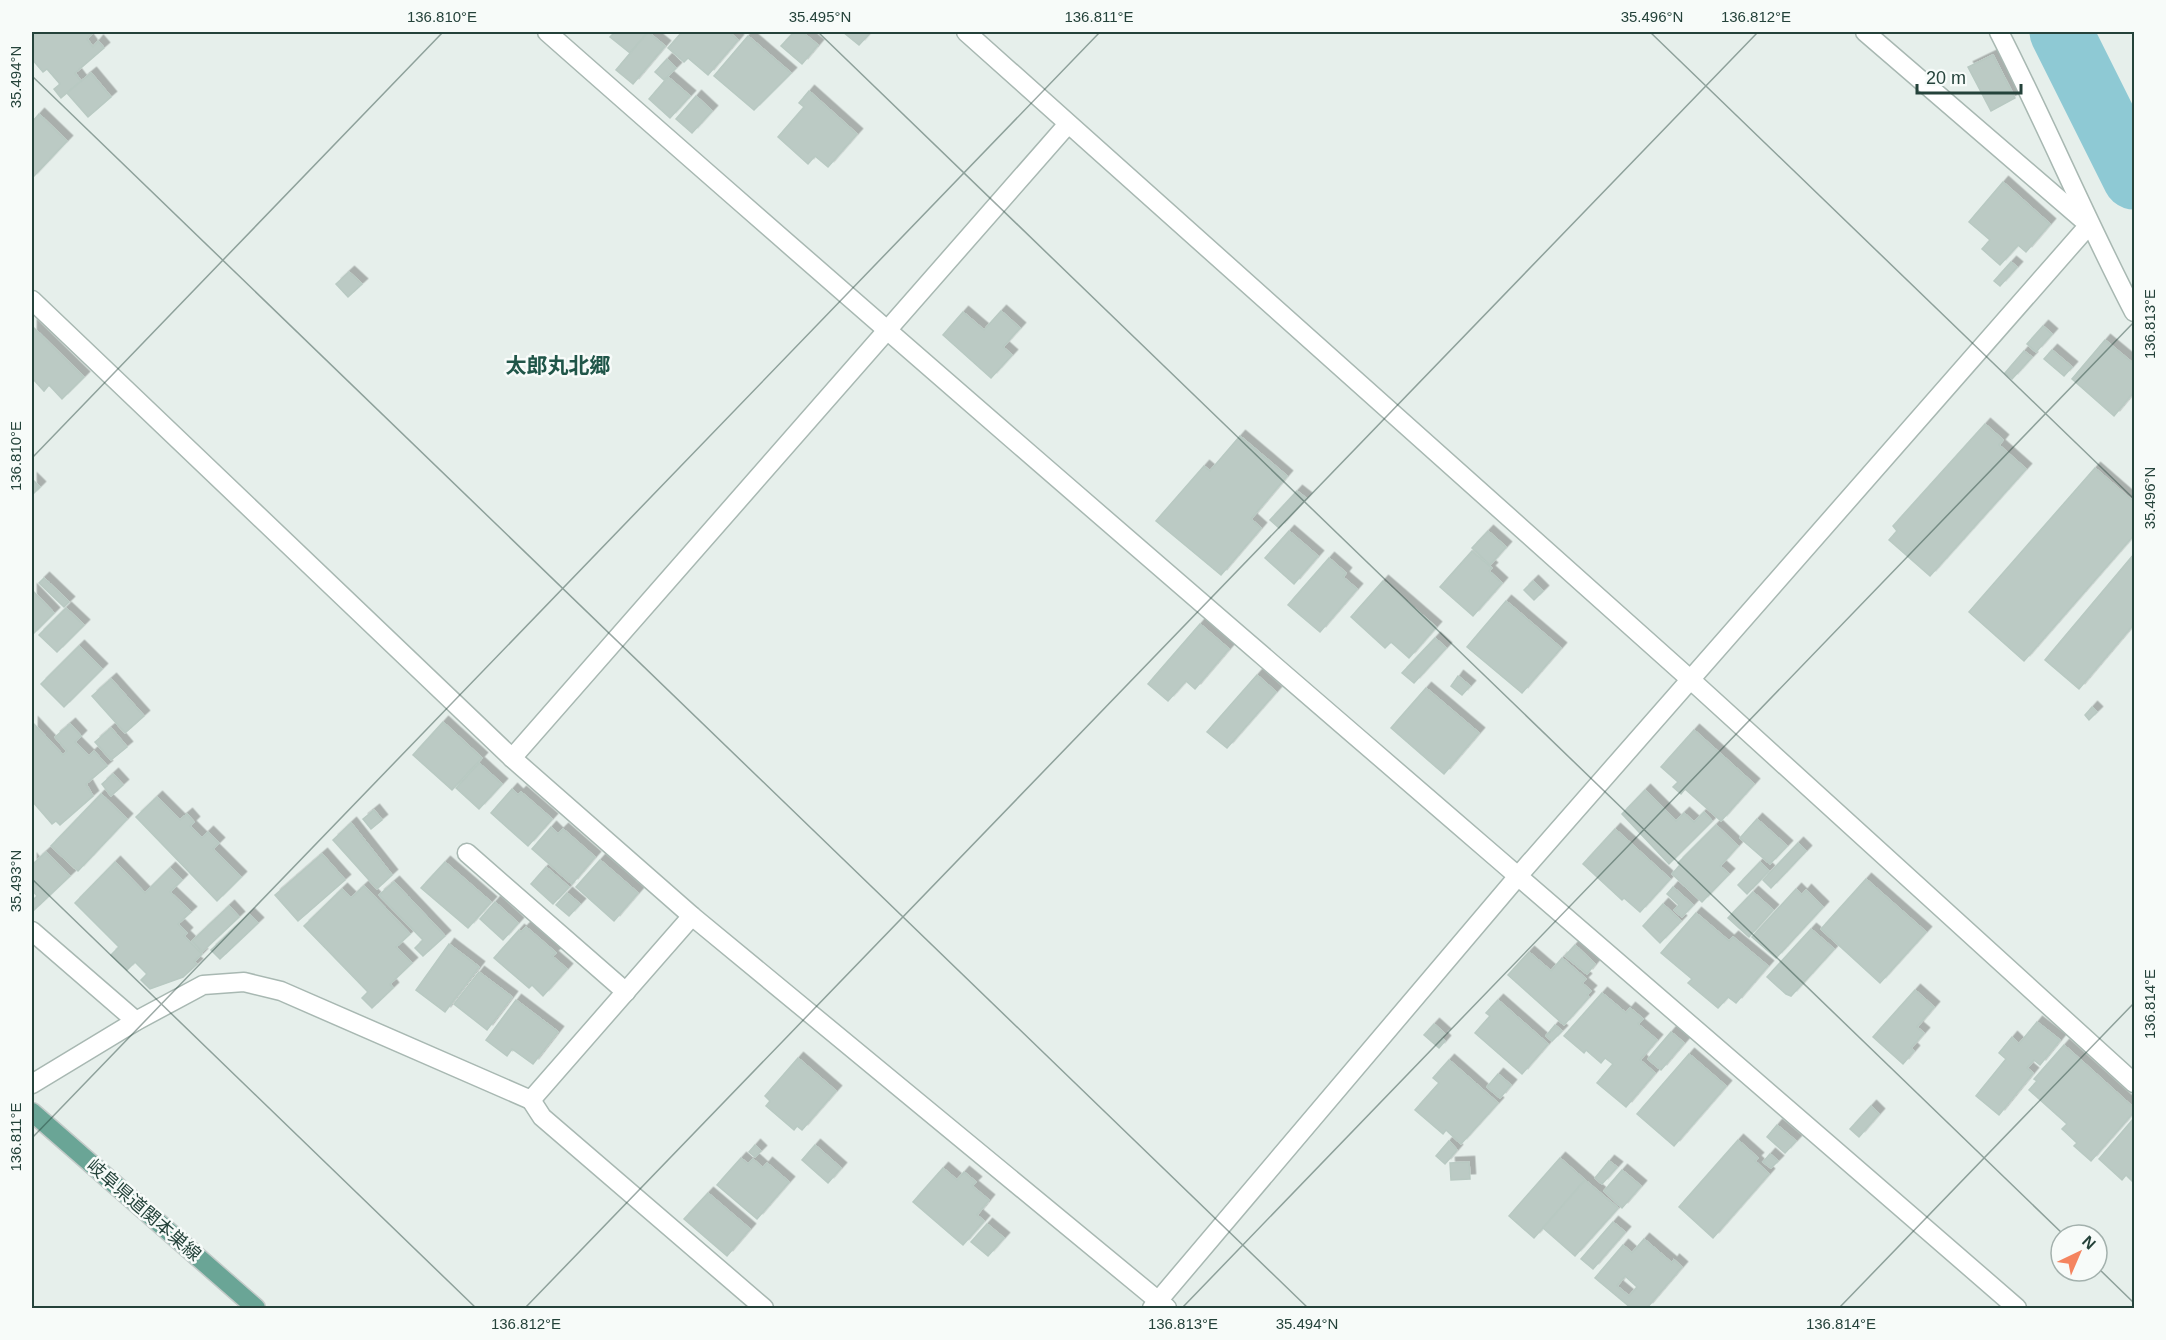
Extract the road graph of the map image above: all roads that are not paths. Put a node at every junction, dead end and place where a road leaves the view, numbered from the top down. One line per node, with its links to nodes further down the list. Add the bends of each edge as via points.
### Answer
1 (547, 32): 9 (street)
2 (966, 32): 5 (street)
3 (1865, 32): 6 (street)
4 (1999, 32): 6 (street, via 2046,124)
5 (1068, 124): 9 (street); 10 (street)
6 (2089, 225): 8 (street); 10 (street)
7 (32, 300): 11 (street)
8 (2134, 312)
9 (885, 330): 11 (street); 13 (street)
10 (1691, 680): 13 (street); 18 (street)
11 (512, 758): 14 (street)
12 (467, 853): 16 (street)
13 (1519, 875): 22 (street); 25 (street)
14 (692, 916): 16 (street); 22 (street)
15 (32, 931): 17 (street)
16 (626, 992): 20 (street)
17 (136, 1021): 19 (street); 20 (street, via 203,985 244,982 281,991)
18 (2134, 1083)
19 (32, 1084)
20 (531, 1100): 24 (street, via 542,1117)
21 (32, 1112): 23 (main road, 岐阜県道関本巣線)
22 (1160, 1306)
23 (256, 1308)
24 (764, 1308)
25 (2017, 1308)

